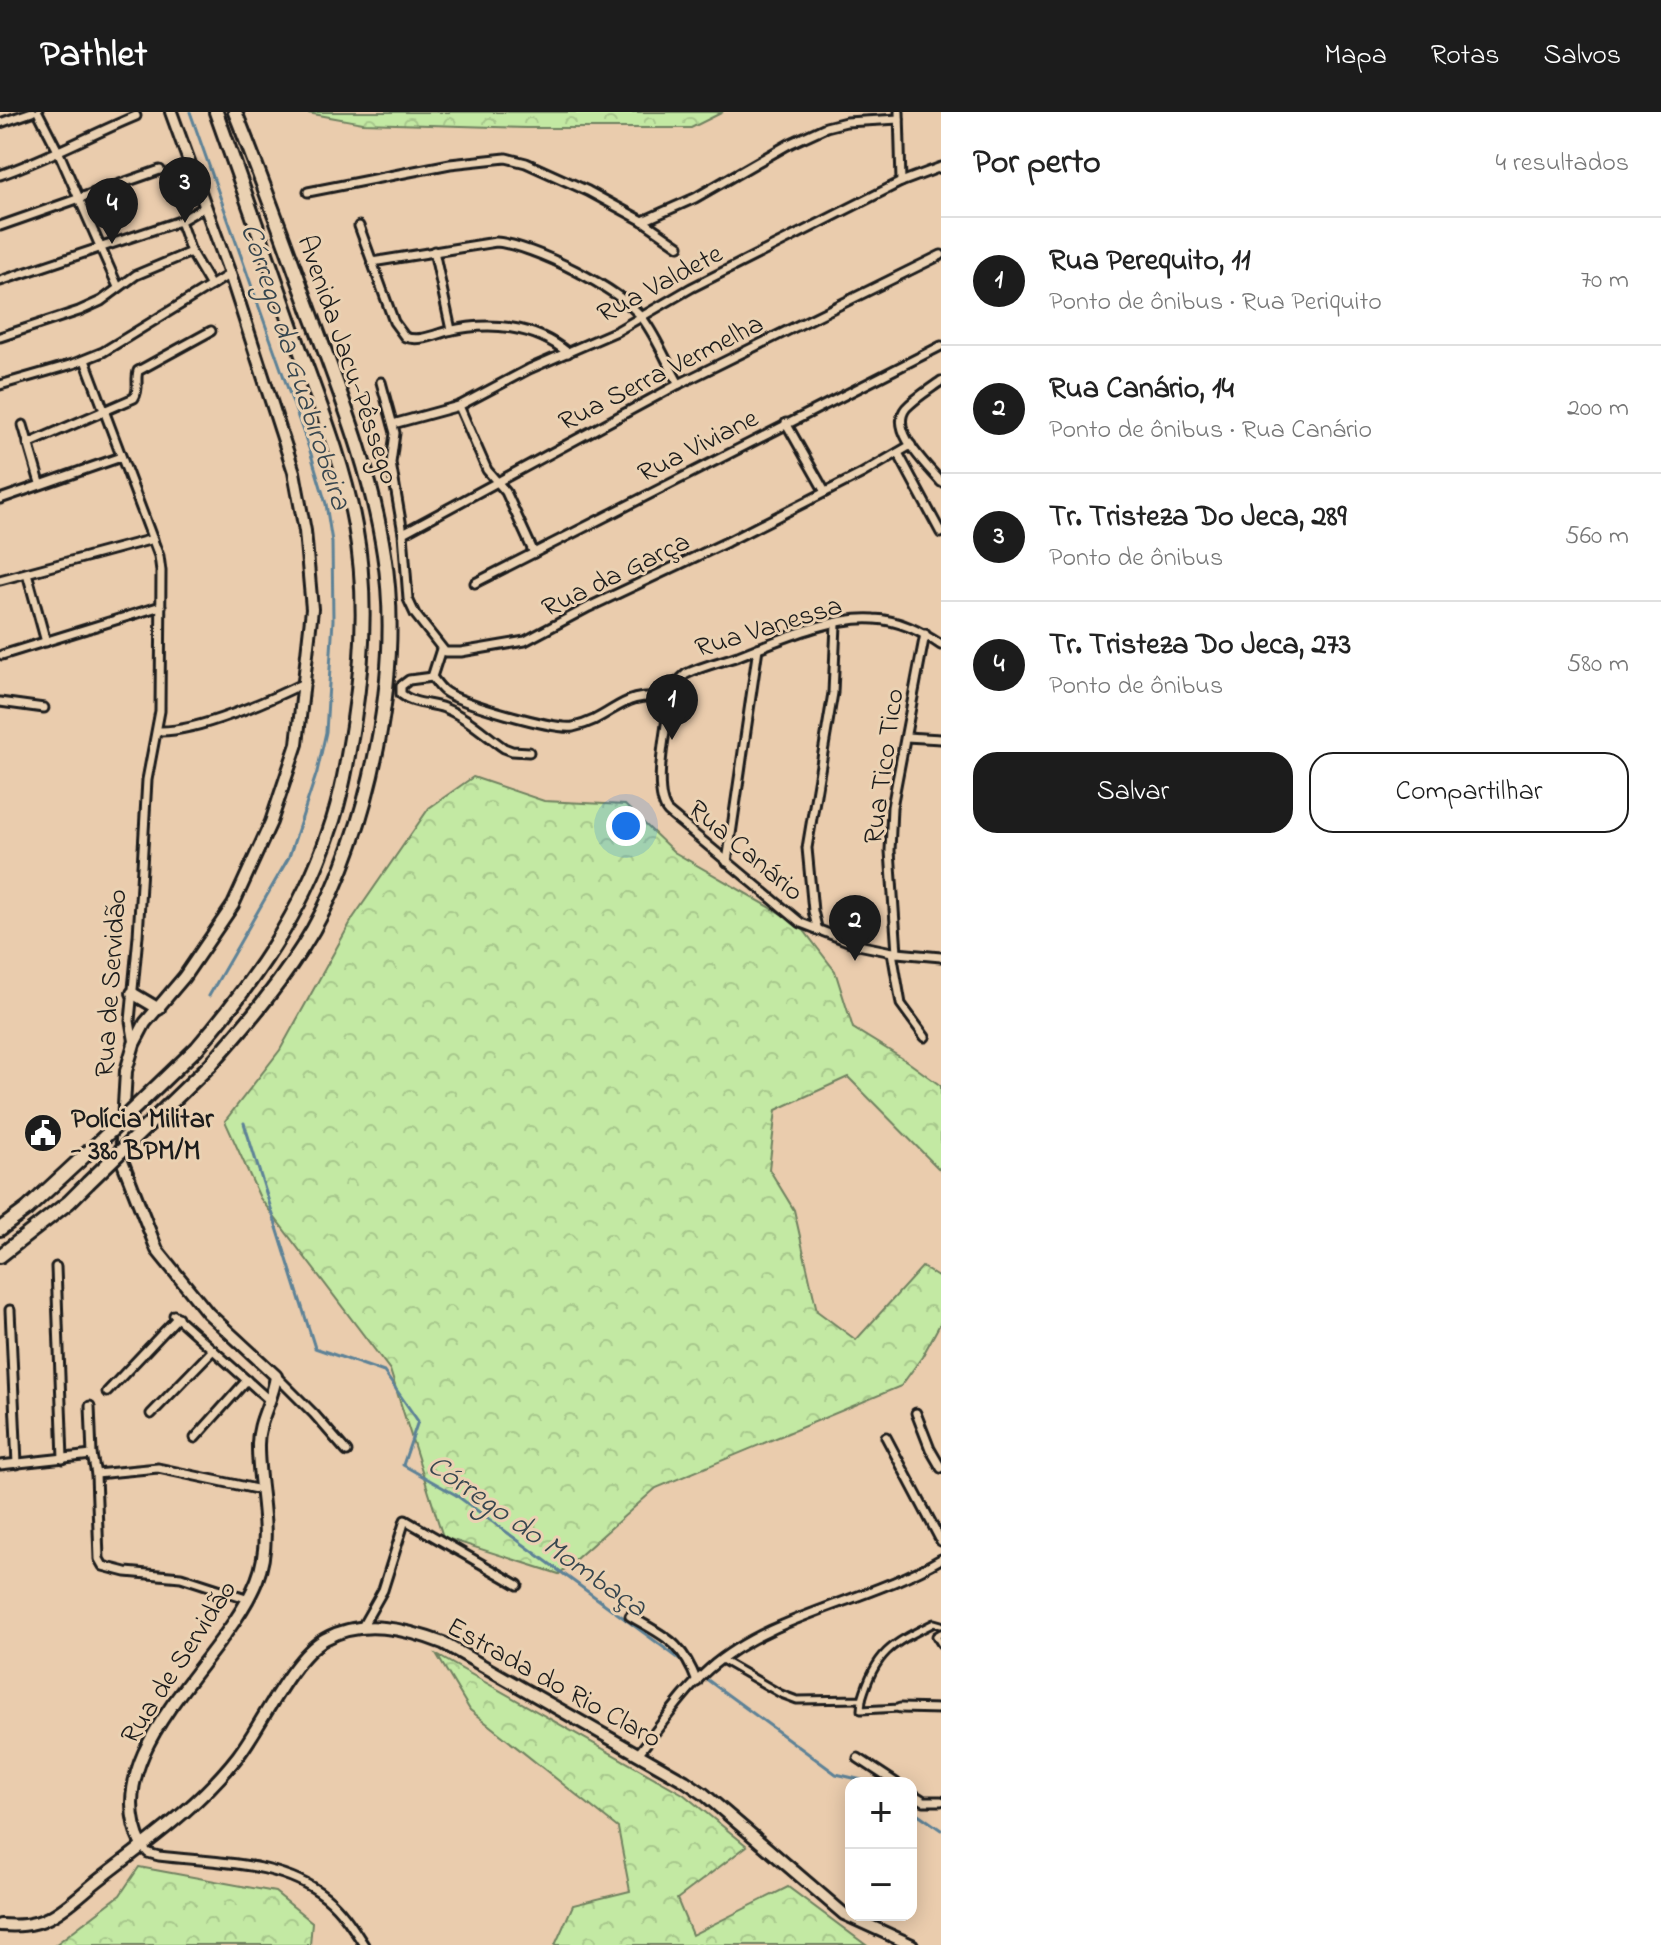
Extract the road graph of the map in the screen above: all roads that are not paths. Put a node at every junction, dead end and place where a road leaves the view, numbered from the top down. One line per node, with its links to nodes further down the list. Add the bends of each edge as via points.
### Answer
1 (35, 112): 7 (street); 8 (street)
2 (171, 112): 15 (main road)
3 (216, 112): 89 (highway, Avenida Jacu-Pêssego, bridge, via 338,460 355,526 364,616 345,770 329,832 305,890 266,960 229,1010 95,1146)
4 (235, 112): 64 (highway, Avenida Jacu-Pêssego, via 350,417 385,555)
5 (136, 116): 8 (street)
6 (899, 116): 12 (street); 17 (street, via 826,127)
7 (0, 123)
8 (59, 153): 11 (street); 14 (street)
9 (941, 167): 12 (street, Rua Valdete)
10 (160, 170): 14 (street)
11 (0, 175)
12 (901, 182): 30 (street, Rua Valdete)
13 (308, 192): 17 (street, via 506,158 550,173)
14 (79, 199): 18 (street); 21 (street)
15 (206, 206): 16 (street); 26 (main road)
16 (180, 221): 21 (street); 23 (street)
17 (643, 221): 20 (street)
18 (0, 226)
19 (359, 226): 25 (street)
20 (679, 246)
21 (99, 247): 27 (street); 29 (street)
22 (434, 251): 25 (street); 30 (street, via 512,243 569,268); 31 (street)
23 (191, 252): 28 (street); 29 (street)
24 (941, 255): 39 (street, Rua Serra Vermelha)
25 (372, 262): 31 (street, via 394,322 408,339)
26 (230, 274): 28 (street); 73 (main road, via 294,472 305,531 312,609)
27 (0, 281)
28 (211, 286): 36 (street)
29 (118, 287): 33 (street, via 79,311)
30 (642, 317): 35 (street, Rua Valdete); 39 (street)
31 (451, 330): 35 (street, via 490,325 520,329)
32 (211, 331): 42 (street, via 138,371 134,398)
33 (0, 337)
34 (941, 346): 43 (street, Rua Viviane)
35 (568, 353): 41 (street, Rua Valdete)
36 (85, 360): 40 (street); 42 (street, Rua de Servidão)
37 (941, 381): 47 (street, via 903,412 901,430)
38 (381, 382): 44 (street)
39 (679, 384): 50 (street, Rua Serra Vermelha)
40 (0, 385)
41 (459, 406): 44 (street, Rua Valdete); 50 (street)
42 (105, 409): 46 (street); 49 (street, Rua de Servidão)
43 (786, 423): 53 (street); 58 (street, Rua Viviane)
44 (393, 424): 55 (street, via 391,463)
45 (23, 425): 46 (street)
46 (28, 444): 52 (street)
47 (911, 445): 48 (street, Rua da Garça); 51 (street)
48 (898, 453): 53 (street, Rua da Garça); 56 (street)
49 (121, 457): 52 (street); 57 (street, Rua de Servidão)
50 (497, 481): 55 (street, Rua Serra Vermelha); 58 (street)
51 (941, 482)
52 (40, 483): 54 (street)
53 (825, 492): 70 (street, Rua da Garça, via 525,641 461,652)
54 (0, 499)
55 (403, 533): 63 (street)
56 (941, 533)
57 (153, 539): 59 (street); 62 (street, Rua de Servidão)
58 (534, 553): 61 (street, Rua Viviane)
59 (27, 573): 60 (street); 67 (street)
60 (0, 580)
61 (475, 583)
62 (161, 606): 67 (street); 77 (street, Rua de Servidão)
63 (410, 607): 64 (street); 70 (street)
64 (388, 608): 90 (highway, Avenida Jacu-Pêssego, bridge, via 381,720 357,824 313,929 258,1012 210,1065 69,1202)
65 (836, 624): 66 (street, Rua Vanessa, via 872,619); 69 (street, Rua Vanessa); 82 (street, via 833,693 807,848)
66 (925, 634): 68 (street, Rua Vanessa); 78 (street, Rua Tico Tico)
67 (46, 642): 71 (street)
68 (941, 645)
69 (758, 648): 74 (street, Rua Vanessa, via 679,679); 81 (street)
70 (441, 649): 72 (street)
71 (2, 655)
72 (432, 677): 74 (street, via 456,697 562,728 580,725 633,697); 80 (street, via 409,680 401,694 456,714 508,749)
73 (306, 682): 77 (street, via 242,710 180,730); 86 (main road, via 297,744 271,822 233,905)
74 (670, 699): 81 (street, Rua Canário, via 660,785 664,808)
75 (0, 702): 76 (street)
76 (44, 708)
77 (157, 731): 85 (street, Rua de Servidão, via 149,760)
78 (906, 737): 79 (street); 83 (street, Rua Tico Tico, via 890,831)
79 (941, 739)
80 (529, 752)
81 (727, 862): 82 (street, Rua Canário)
82 (818, 931): 83 (street, Rua Canário)
83 (895, 952): 84 (street, Rua Canário); 87 (street, Rua Tico Tico, via 901,1004)
84 (941, 957)
85 (132, 993): 86 (main road); 88 (street, Rua de Servidão)
86 (159, 1009): 88 (main road)
87 (925, 1037)
88 (134, 1044): 94 (main road, Rua de Servidão, via 126,1071 121,1158 157,1250 208,1313)
89 (0, 1229)
90 (0, 1256)
91 (56, 1267): 105 (street)
92 (10, 1310): 106 (street)
93 (213, 1350): 95 (street); 96 (street, via 176,1316); 100 (street)
94 (276, 1376): 97 (main road, Rua de Servidão); 103 (street)
95 (247, 1380): 97 (street); 102 (street)
96 (107, 1392)
97 (269, 1400): 110 (main road, Rua de Servidão, via 259,1433)
98 (90, 1406): 104 (street)
99 (916, 1413): 108 (street)
100 (151, 1414)
101 (886, 1437): 111 (street)
102 (195, 1438)
103 (347, 1452)
104 (92, 1455): 105 (street); 109 (street)
105 (63, 1459): 106 (street)
106 (17, 1464): 107 (street)
107 (0, 1465)
108 (941, 1468)
109 (96, 1474): 110 (street, via 158,1468); 114 (street, via 103,1566 181,1577)
110 (261, 1490): 114 (main road, Rua de Servidão, via 265,1544)
111 (941, 1541)
112 (941, 1559): 120 (street, via 774,1630)
113 (518, 1585): 117 (street, via 405,1520 383,1590)
114 (249, 1599): 130 (main road, Rua de Servidão, via 164,1717 140,1762 131,1804)
115 (630, 1616): 121 (street, via 677,1646)
116 (941, 1625): 122 (street, via 934,1623 893,1644 869,1674)
117 (362, 1627): 125 (main road, Estrada do Rio Claro, via 419,1634 443,1643); 130 (main road, Estrada do Rio Claro, via 335,1634 311,1651 214,1786)
118 (941, 1633): 119 (street, via 936,1636)
119 (941, 1644)
120 (722, 1660): 121 (street); 122 (street, via 797,1700)
121 (697, 1682): 125 (street)
122 (862, 1699): 123 (street, via 861,1710)
123 (900, 1708): 124 (street)
124 (941, 1709)
125 (638, 1754): 133 (main road, Estrada do Rio Claro, via 704,1794 844,1914)
126 (858, 1758): 127 (street)
127 (887, 1777)
128 (917, 1797): 129 (street)
129 (941, 1801)
130 (142, 1846): 131 (main road, Estrada do Rio Claro, via 51,1917 26,1925); 132 (street, via 159,1856 275,1870 298,1879 326,1897)
131 (0, 1925)
132 (364, 1945)
133 (912, 1945)

